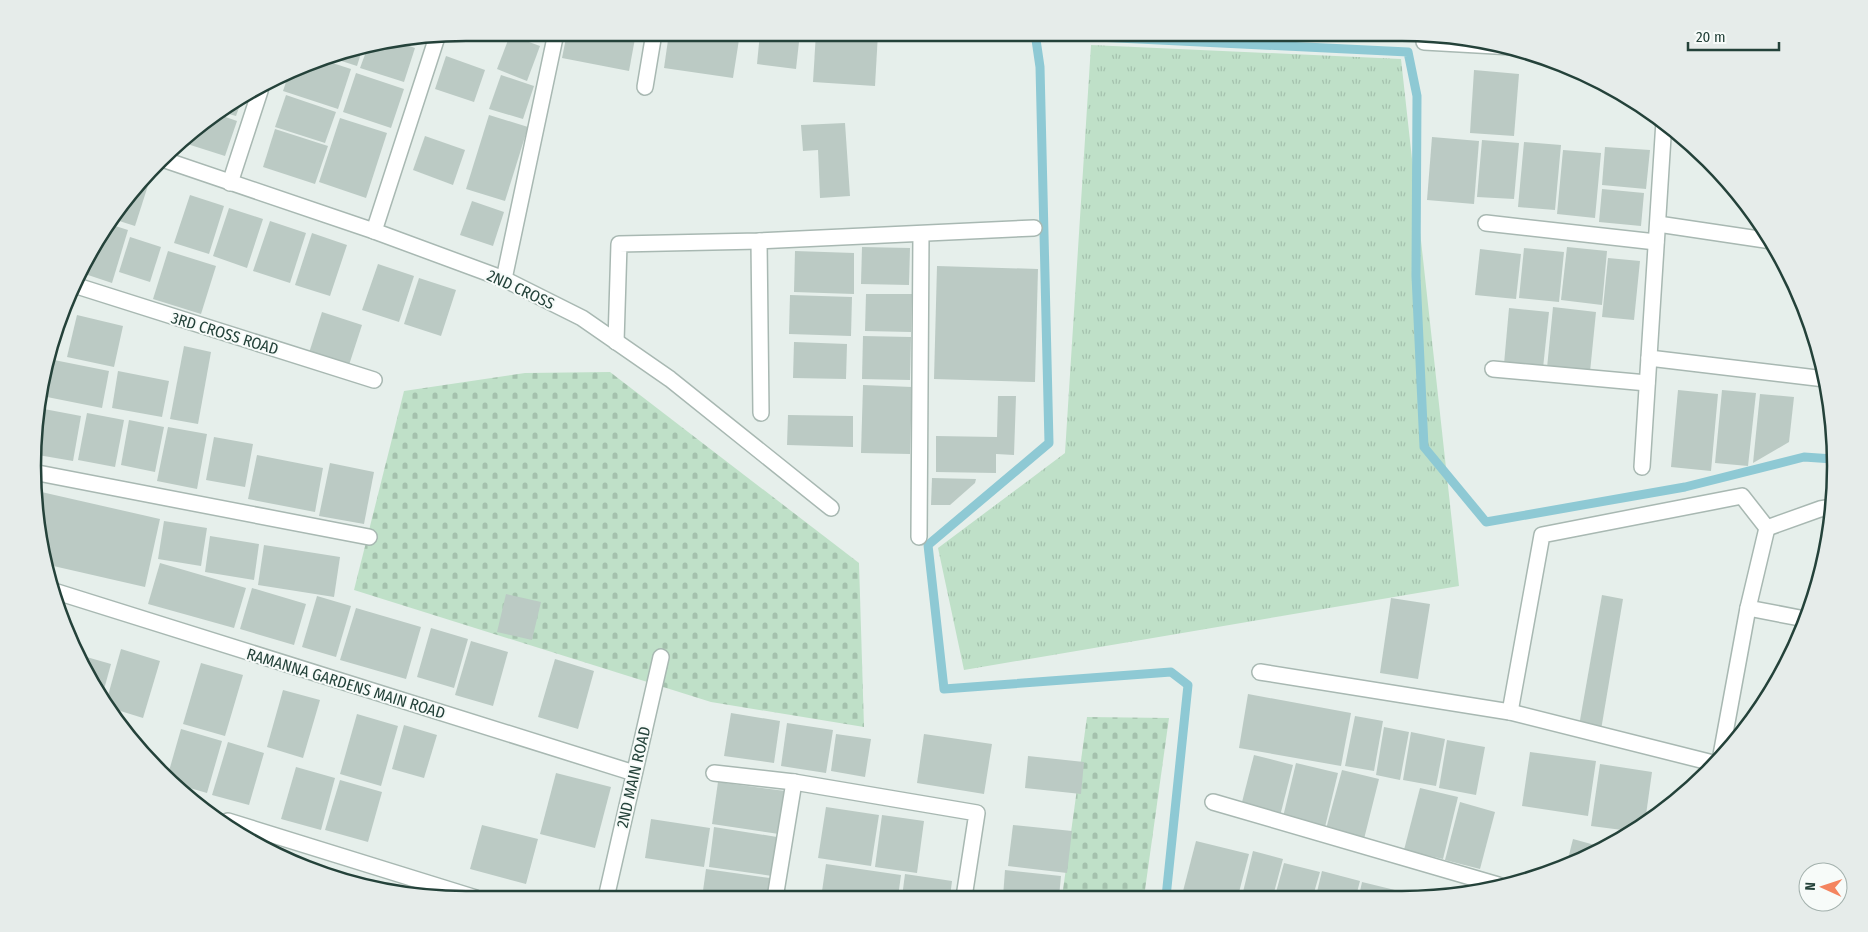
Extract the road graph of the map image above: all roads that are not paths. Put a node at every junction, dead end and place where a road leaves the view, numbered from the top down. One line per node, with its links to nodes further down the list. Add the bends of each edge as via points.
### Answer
1 (554, 41): 19 (street)
2 (653, 41): 6 (street)
3 (435, 42): 14 (street)
4 (1424, 42): 5 (street)
5 (1436, 43)
6 (645, 87)
7 (259, 96): 10 (street)
8 (1663, 131): 12 (street)
9 (170, 162): 10 (street, 2ND CROSS)
10 (230, 183): 14 (street, 2ND CROSS)
11 (1486, 223): 18 (street)
12 (1658, 224): 16 (street); 18 (street)
13 (1034, 228): 15 (street)
14 (374, 231): 19 (street, 2ND CROSS)
15 (921, 234): 17 (street); 34 (street)
16 (1761, 239)
17 (759, 241): 21 (street, via 619,244); 27 (street)
18 (1656, 242): 22 (street)
19 (504, 279): 21 (street, 2ND CROSS, via 582,318)
20 (81, 287): 25 (street, 3RD CROSS ROAD)
21 (616, 342): 30 (street, 2ND CROSS, via 670,379)
22 (1649, 358): 24 (street); 26 (street)
23 (1493, 369): 26 (street)
24 (1818, 378)
25 (374, 380)
26 (1647, 383): 28 (street)
27 (761, 413)
28 (1642, 467)
29 (41, 474): 33 (street)
30 (831, 508)
31 (1824, 508): 32 (street)
32 (1767, 528): 36 (street); 40 (street, via 1742,496 1542,535)
33 (369, 537)
34 (919, 537)
35 (61, 593): 44 (street, RAMANNA GARDENS MAIN ROAD)
36 (1748, 608): 37 (street); 41 (street)
37 (1798, 618)
38 (661, 657): 44 (street, 2ND MAIN ROAD)
39 (1260, 672): 40 (street)
40 (1510, 712): 42 (street)
41 (1723, 744)
42 (1706, 761)
43 (714, 773): 45 (street)
44 (634, 774): 50 (street, 2ND MAIN ROAD)
45 (794, 782): 51 (street); 52 (street, via 977,813)
46 (1213, 802): 48 (street)
47 (238, 824): 49 (street)
48 (1488, 882)
49 (452, 890)
50 (608, 891)
51 (776, 891)
52 (965, 891)

